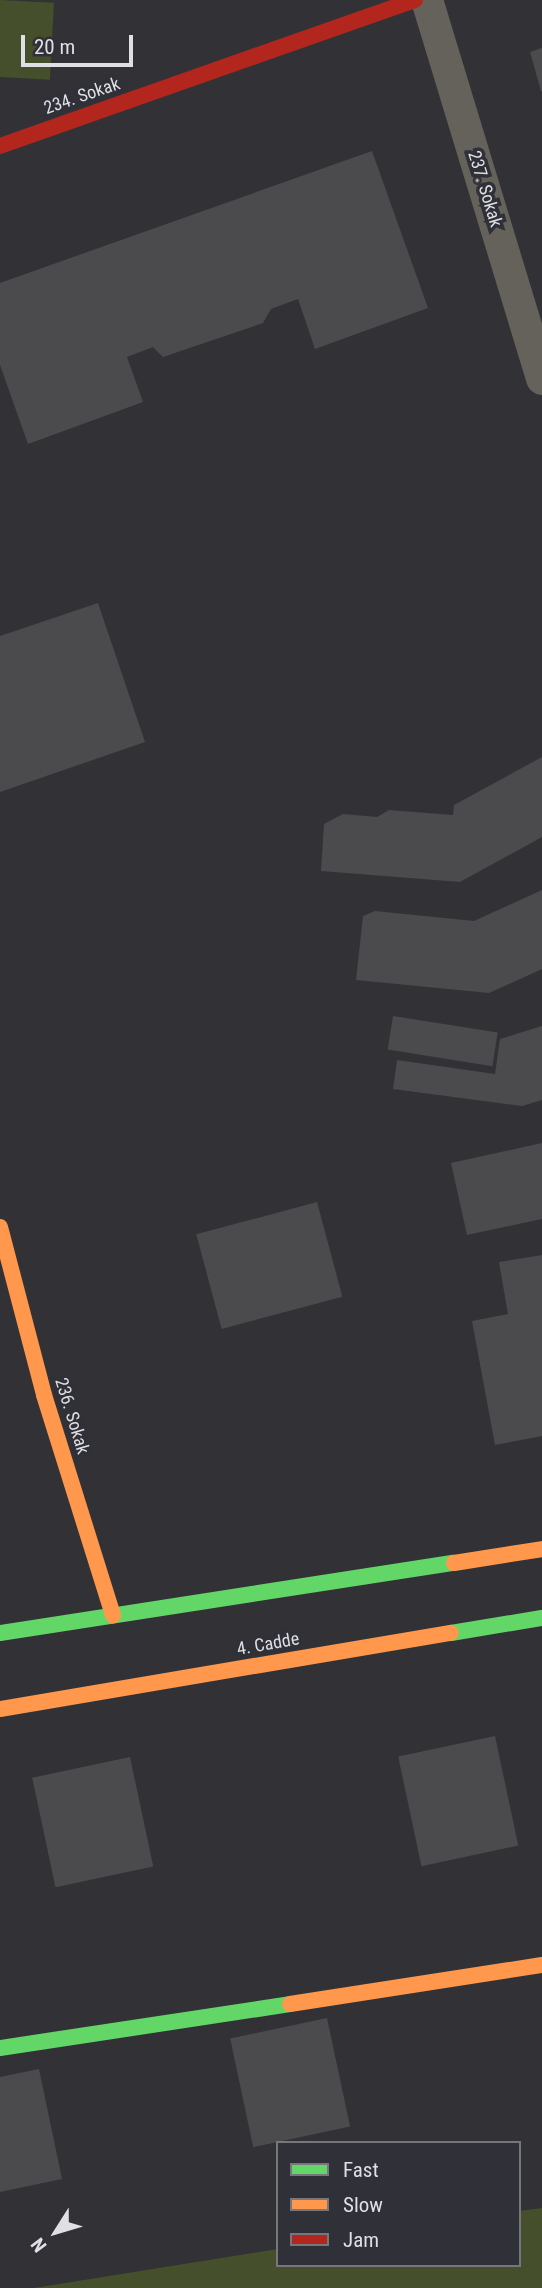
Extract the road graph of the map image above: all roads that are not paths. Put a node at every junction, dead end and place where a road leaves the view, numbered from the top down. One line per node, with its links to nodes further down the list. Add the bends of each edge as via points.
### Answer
1 (415, 0): 3 (street, 234. Sokak)
2 (427, 0): 4 (street, 237. Sokak)
3 (0, 146)
4 (542, 379)
5 (0, 1227): 7 (street, 236. Sokak, via 44,1395)
6 (542, 1549): 7 (street)
7 (113, 1615): 9 (street)
8 (542, 1618): 10 (street, 4. Cadde)
9 (0, 1633)
10 (0, 1709)
11 (542, 1965): 12 (street)
12 (0, 2048)

